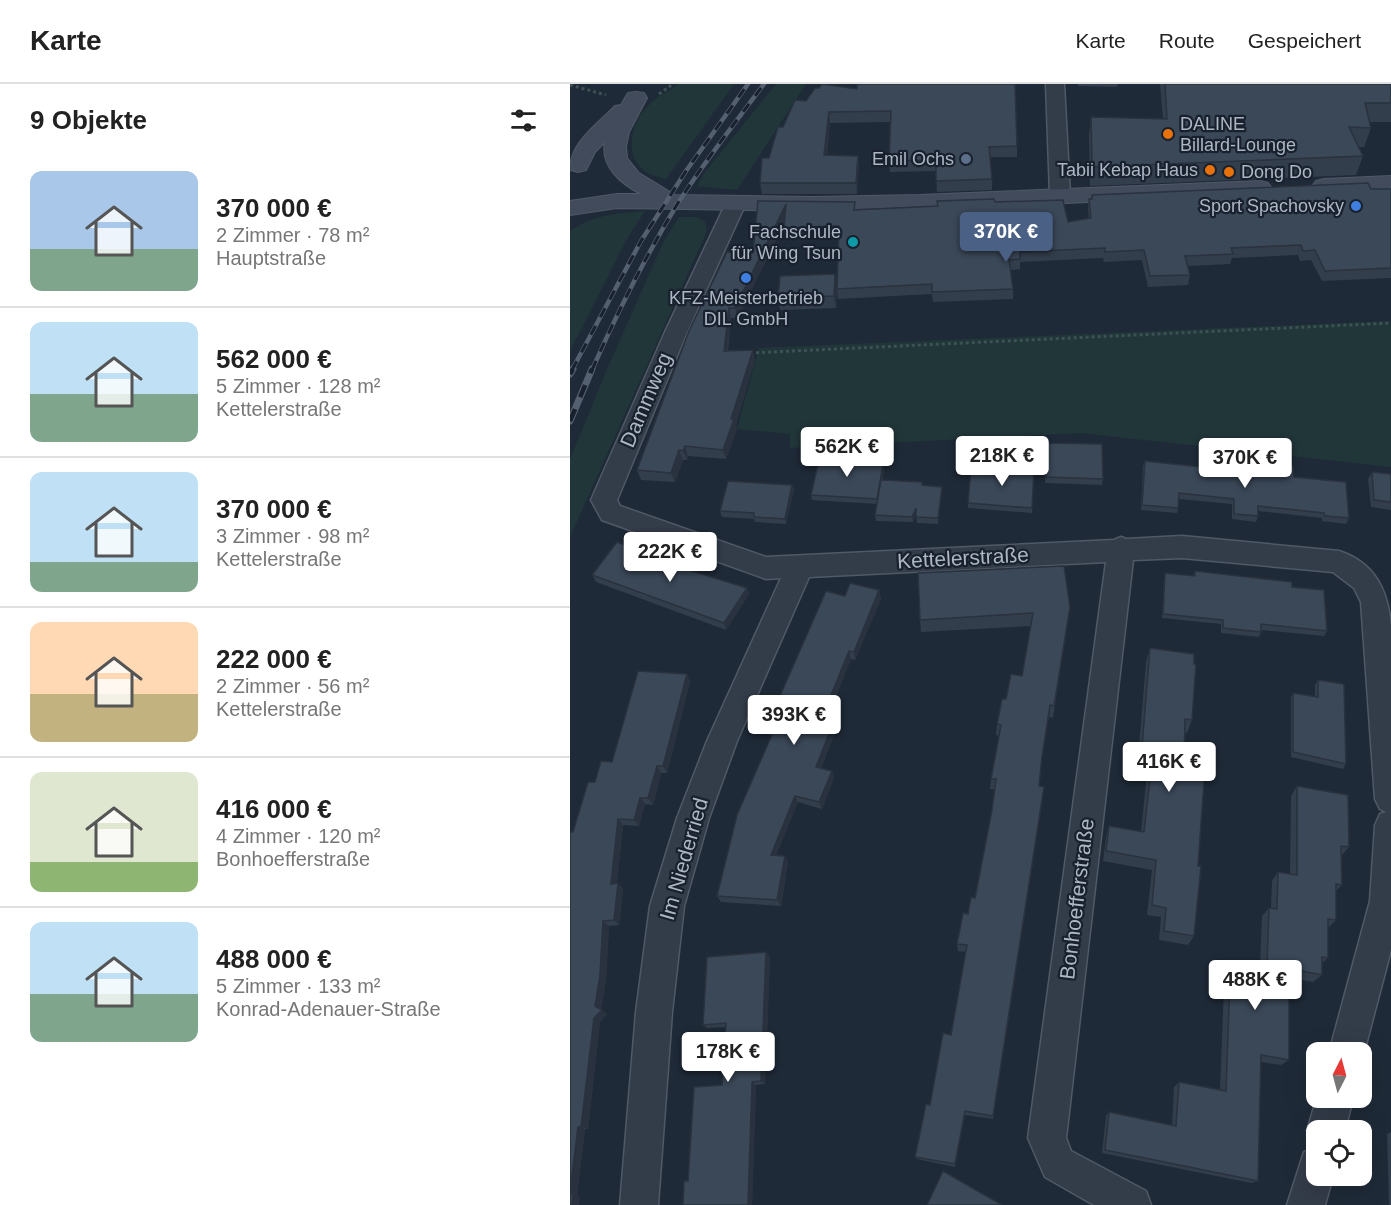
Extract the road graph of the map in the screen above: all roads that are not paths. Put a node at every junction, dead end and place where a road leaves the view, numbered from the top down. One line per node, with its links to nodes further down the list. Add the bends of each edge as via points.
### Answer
1 (1055, 84): 6 (street)
2 (647, 93): 3 (main road); 4 (main road, via 585,149); 7 (main road, via 615,135 616,157 626,175 640,186)
3 (570, 138)
4 (575, 173): 7 (main road, via 610,188)
5 (1391, 183): 6 (main road)
6 (1060, 195): 8 (main road, via 910,202)
7 (670, 199): 8 (main road); 9 (main road, via 601,201)
8 (736, 203): 10 (street, Dammweg)
9 (570, 208)
10 (604, 500): 12 (street, Kettelerstraße, via 611,513 765,568)
11 (1121, 548): 12 (street, Kettelerstraße); 13 (street, Kettelerstraße, via 1182,547 1339,562 1364,580 1375,602); 18 (street, Bonhoefferstraße, via 1047,1138 1059,1164)
12 (800, 567): 17 (street, Im Niederried, via 722,741 693,818 667,906 654,1012)
13 (1391, 799)
14 (1391, 825): 15 (street, via 1387,901)
15 (1350, 1042)
16 (1311, 1186): 19 (street)
17 (639, 1205)
18 (1132, 1205)
19 (1306, 1205)

